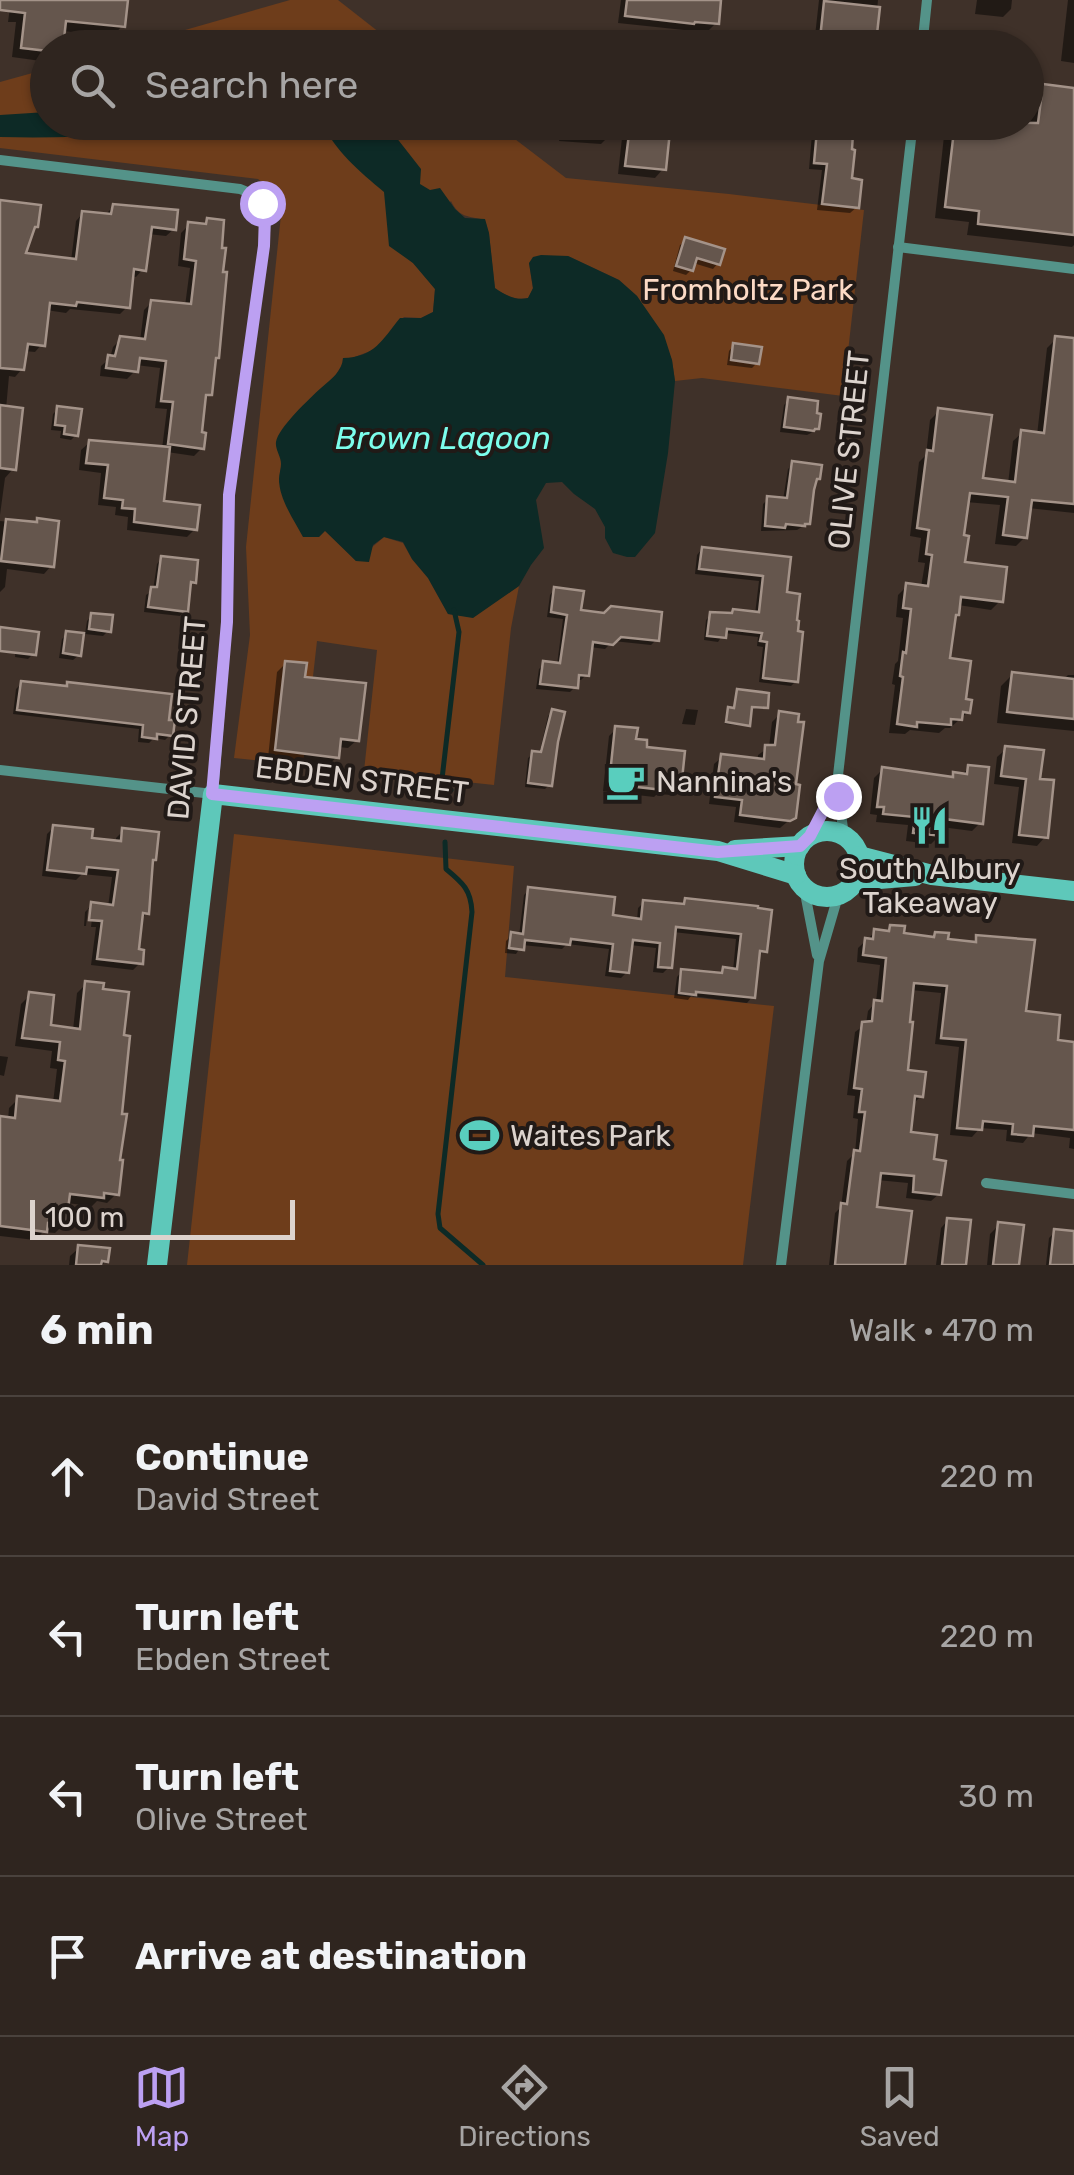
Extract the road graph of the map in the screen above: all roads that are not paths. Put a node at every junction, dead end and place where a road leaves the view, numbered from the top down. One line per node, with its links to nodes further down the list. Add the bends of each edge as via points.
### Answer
1 (928, 0): 2 (street)
2 (924, 30)
3 (911, 140): 5 (street, OLIVE STREET)
4 (0, 160): 9 (street, DAVID STREET, via 240,188 262,203 265,234 229,495 227,622)
5 (898, 247): 6 (street); 8 (street, OLIVE STREET)
6 (1074, 269)
7 (0, 770): 9 (street, EBDEN STREET)
8 (837, 784): 10 (street, OLIVE STREET); 11 (street, OLIVE STREET)
9 (212, 794): 12 (street, EBDEN STREET); 22 (street, DAVID STREET)
10 (844, 836): 11 (street, via 827,832); 13 (street)
11 (805, 841): 12 (street, EBDEN STREET); 15 (street, via 794,860)
12 (718, 852): 15 (street, EBDEN STREET)
13 (859, 856): 14 (street); 16 (street)
14 (932, 874): 16 (street); 17 (street)
15 (800, 881): 18 (street, via 820,896); 19 (street)
16 (856, 881): 18 (street)
17 (1074, 891)
18 (838, 896): 19 (street)
19 (818, 961): 23 (street)
20 (986, 1183): 21 (street)
21 (1074, 1194)
22 (158, 1265)
23 (780, 1265)

